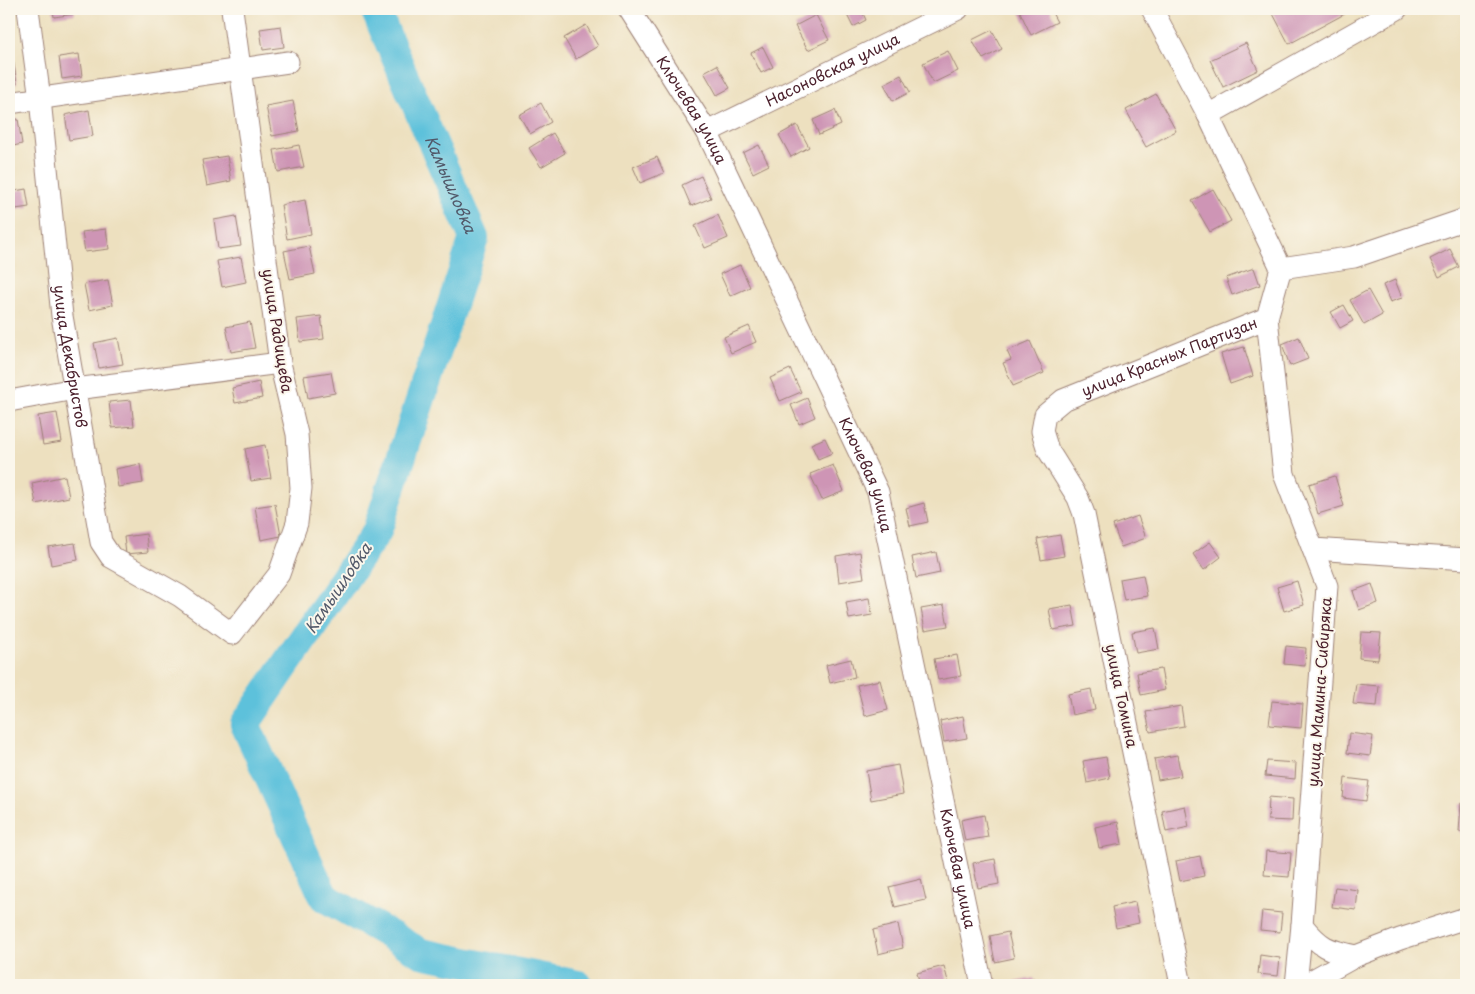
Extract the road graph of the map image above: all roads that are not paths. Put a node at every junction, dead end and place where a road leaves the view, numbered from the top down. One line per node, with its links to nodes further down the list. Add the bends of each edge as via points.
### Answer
1 (28, 9): 9 (street, улица Декабристов)
2 (232, 9): 8 (street, улица Радищева)
3 (629, 9): 12 (street, Ключевая улица)
4 (958, 9): 12 (street, Насоновская улица)
5 (1152, 9): 11 (street)
6 (1397, 9): 11 (street)
7 (288, 62): 8 (street)
8 (239, 70): 9 (street); 16 (street, улица Радищева)
9 (40, 99): 10 (street); 17 (street, улица Декабристов, via 62,316)
10 (9, 103)
11 (1208, 115): 14 (street)
12 (707, 132): 26 (street, Ключевая улица, via 878,492)
13 (1466, 219): 14 (street, via 1354,257)
14 (1281, 268): 15 (street, улица Красных Партизан)
15 (1267, 318): 19 (street, улица Красных Партизан, via 1063,400); 20 (street, улица Мамина-Сибиряка, via 1284,474)
16 (280, 362): 17 (street); 22 (street, улица Радищева, via 297,434 301,488 297,523 279,574)
17 (75, 389): 18 (street); 22 (street, улица Декабристов, via 101,542 111,558 180,596)
18 (9, 400)
19 (1045, 415): 27 (street, улица Томина, via 1042,432 1048,450 1078,498 1084,514)
20 (1313, 549): 21 (street); 24 (street, улица Мамина-Сибиряка, via 1327,586)
21 (1466, 559)
22 (232, 634)
23 (1466, 918): 25 (street)
24 (1302, 924): 25 (street, via 1316,942 1334,951); 28 (street, улица Мамина-Сибиряка)
25 (1356, 956): 29 (street)
26 (982, 985)
27 (1181, 985)
28 (1296, 985)
29 (1304, 985)

